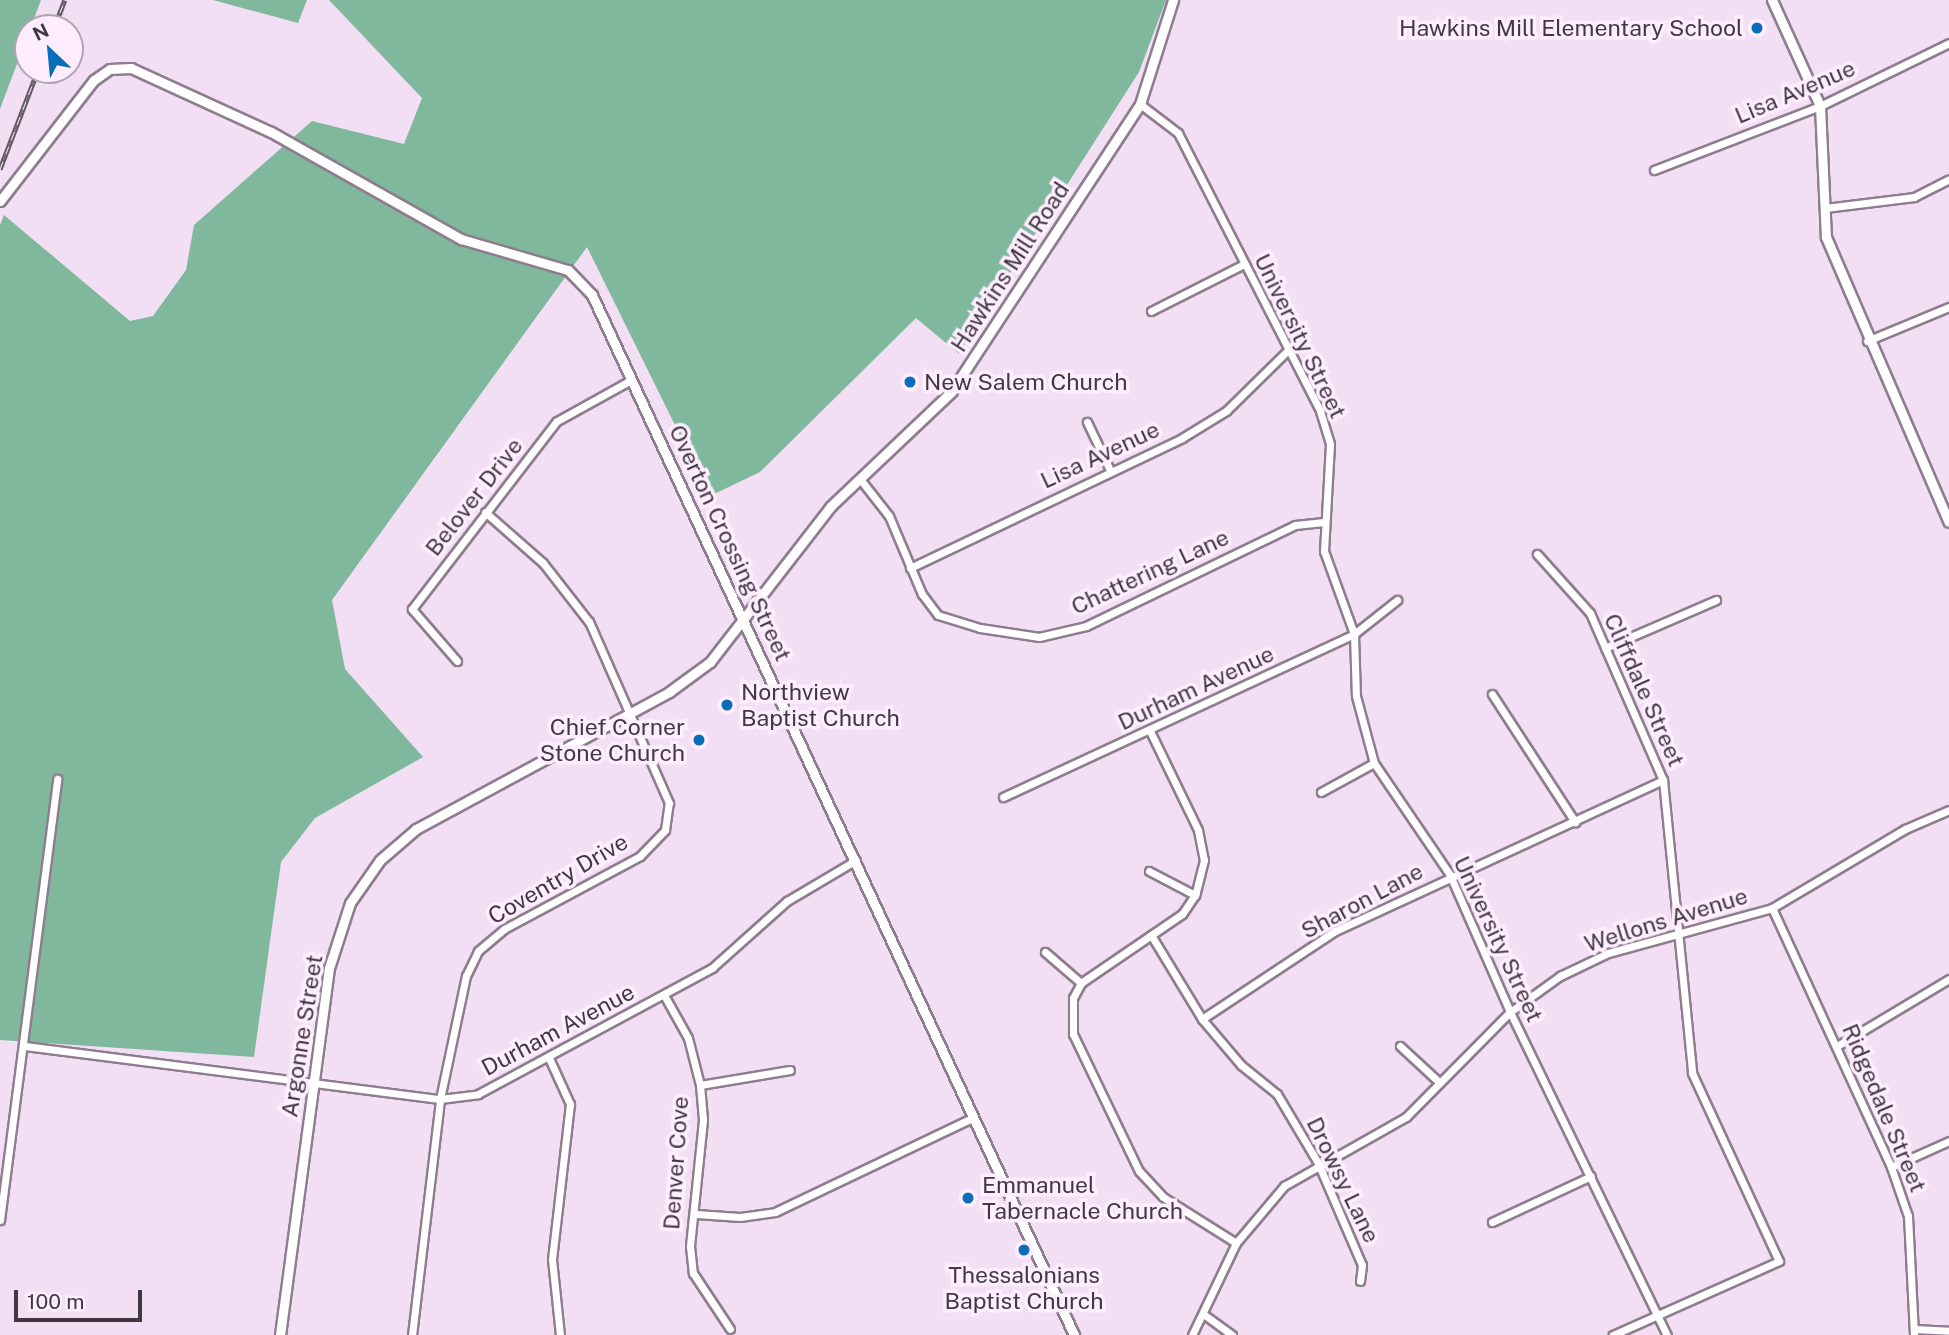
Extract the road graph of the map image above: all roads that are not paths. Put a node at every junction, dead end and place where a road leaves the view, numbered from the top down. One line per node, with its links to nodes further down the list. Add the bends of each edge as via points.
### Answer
1 (1173, 0): 4 (street, Hawkins Mill Road)
2 (1772, 0): 5 (street)
3 (1949, 43): 5 (street, Lisa Avenue)
4 (1140, 104): 10 (street, University Street, via 1178,132); 18 (street, Hawkins Mill Road, via 951,392)
5 (1820, 106): 6 (street, Lisa Avenue); 9 (street)
6 (1654, 170)
7 (1949, 179): 9 (street, via 1913,197)
8 (0, 201): 15 (street, Overton Crossing Street, via 94,80 110,69 131,68 271,132 461,239 568,270 593,295)
9 (1825, 208): 13 (street, via 1826,237)
10 (1244, 264): 12 (street); 14 (street, University Street)
11 (1949, 307): 13 (street)
12 (1151, 311)
13 (1867, 341): 21 (street)
14 (1287, 351): 17 (street, Lisa Avenue, via 1226,411); 20 (street, University Street, via 1320,411 1330,444)
15 (631, 380): 19 (street, Belover Drive, via 557,421); 26 (street, Overton Crossing Street)
16 (1087, 422): 17 (street)
17 (1110, 471): 23 (street, Lisa Avenue)
18 (860, 479): 23 (street, Chattering Lane, via 889,516); 26 (street, Hawkins Mill Road, via 831,506)
19 (485, 512): 29 (street, Belover Drive, via 412,609); 31 (street, Coventry Drive, via 543,563 589,622)
20 (1324, 522): 23 (street, Chattering Lane, via 1295,525 1086,626 1039,637 980,628 938,615); 27 (street, University Street, via 1324,551)
21 (1949, 522)
22 (1537, 554): 28 (street, Cliffdale Street, via 1590,614)
23 (911, 568)
24 (1397, 600): 27 (street, Durham Avenue)
25 (1716, 600): 28 (street)
26 (744, 616): 31 (street, Argonne Street, via 710,662); 40 (street, Overton Crossing Street)
27 (1354, 634): 32 (street, Durham Avenue); 33 (street, University Street, via 1356,696)
28 (1605, 648): 35 (street, Cliffdale Street)
29 (457, 661)
30 (1492, 694): 39 (street)
31 (631, 712): 58 (street, Argonne Street, via 416,829 380,860 350,903 329,968); 61 (street, Coventry Drive, via 669,803 665,830 640,856 504,929 478,951 466,976)
32 (1150, 732): 37 (street, Durham Avenue); 43 (street, via 1198,830 1204,860)
33 (1374, 762): 36 (street); 42 (street, University Street)
34 (57, 779): 53 (street)
35 (1663, 780): 39 (street, Sharon Lane); 46 (street, Cliffdale Street)
36 (1321, 792)
37 (1003, 797)
38 (1949, 810): 44 (street, Wellons Avenue, via 1905,829)
39 (1575, 822): 42 (street, Sharon Lane)
40 (856, 860): 50 (street, Durham Avenue, via 787,901 712,968); 62 (street, Overton Crossing Street)
41 (1149, 871): 43 (street)
42 (1450, 875): 51 (street, University Street); 52 (street, Sharon Lane, via 1335,931)
43 (1195, 895): 45 (street, via 1182,914)
44 (1772, 908): 46 (street, Wellons Avenue); 55 (street, Ridgedale Street)
45 (1151, 935): 49 (street); 52 (street, Drowsy Lane)
46 (1678, 936): 51 (street, Wellons Avenue, via 1608,953 1560,976); 72 (street, Cliffdale Street, via 1692,1073 1779,1261)
47 (1045, 952): 49 (street)
48 (1949, 979): 55 (street)
49 (1081, 983): 70 (street, via 1073,998 1073,1034 1139,1171 1163,1197)
50 (664, 995): 56 (street, Durham Avenue); 60 (street, Denver Cove, via 688,1038)
51 (1510, 1012): 59 (street, Wellons Avenue); 66 (street, University Street)
52 (1202, 1020): 64 (street, Drowsy Lane, via 1241,1065 1277,1094)
53 (25, 1046): 58 (street, Durham Avenue); 68 (street)
54 (1400, 1046): 59 (street)
55 (1837, 1046): 65 (street, Ridgedale Street)
56 (549, 1058): 61 (street, Durham Avenue, via 478,1094); 79 (street, via 570,1104 552,1259)
57 (790, 1070): 60 (street)
58 (314, 1079): 61 (street, Durham Avenue); 77 (street, Argonne Street)
59 (1440, 1083): 64 (street, Wellons Avenue, via 1406,1117)
60 (700, 1085): 67 (street, Denver Cove)
61 (440, 1099): 78 (street, Coventry Drive)
62 (970, 1119): 67 (street, via 775,1212); 80 (street, Overton Crossing Street)
63 (1949, 1141): 65 (street)
64 (1318, 1163): 70 (street, Wellons Avenue, via 1284,1186); 71 (street, Drowsy Lane, via 1362,1265)
65 (1891, 1167): 76 (street, Ridgedale Street, via 1914,1256)
66 (1591, 1176): 69 (street); 72 (street, University Street)
67 (696, 1214): 74 (street, Denver Cove, via 690,1246 693,1273)
68 (0, 1220)
69 (1492, 1222)
70 (1236, 1243): 73 (street, Wellons Avenue)
71 (1360, 1281)
72 (1658, 1315): 83 (street); 84 (street, University Street)
73 (1206, 1316): 81 (street, Wellons Avenue); 82 (street)
74 (730, 1329)
75 (1949, 1331): 76 (street)
76 (1914, 1332)
77 (281, 1335)
78 (412, 1335)
79 (560, 1335)
80 (1074, 1335)
81 (1192, 1335)
82 (1232, 1335)
83 (1613, 1335)
84 (1667, 1335)

